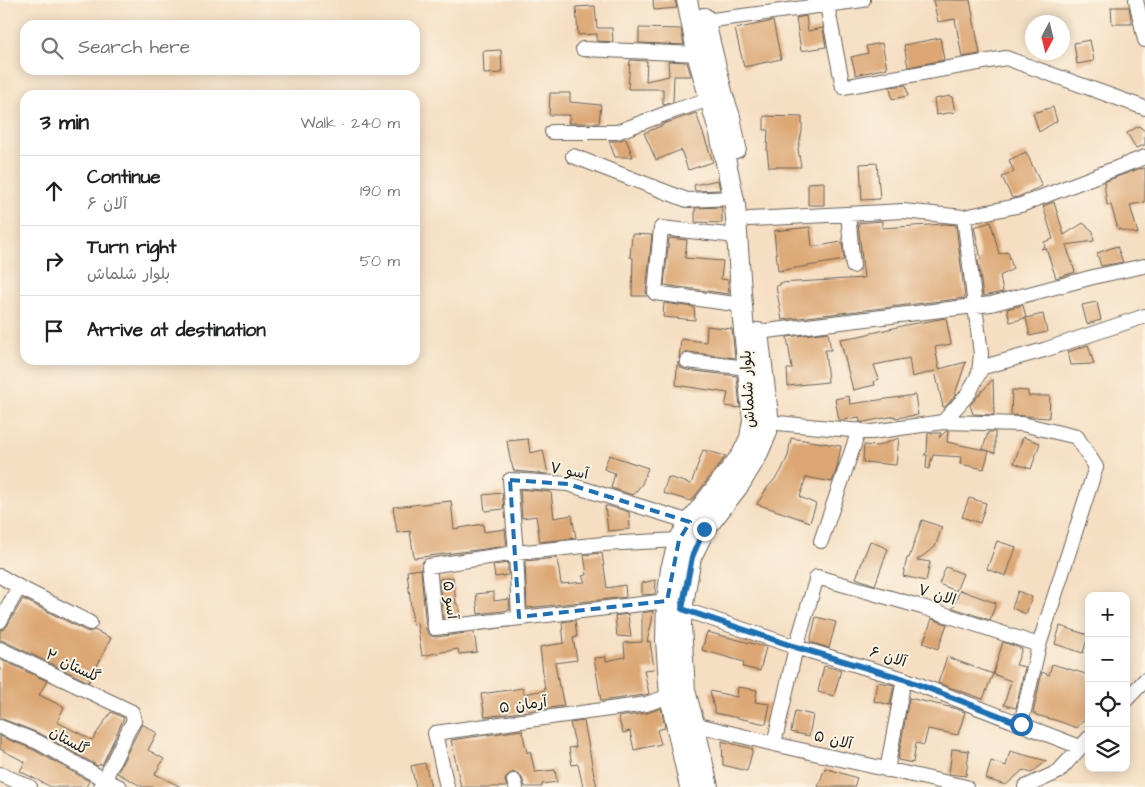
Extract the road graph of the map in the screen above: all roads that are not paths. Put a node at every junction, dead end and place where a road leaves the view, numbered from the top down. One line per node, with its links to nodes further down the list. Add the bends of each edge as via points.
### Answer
1 (687, 0): 9 (main road, بلوار شلماش)
2 (701, 0): 6 (main road, بلوار شلماش)
3 (863, 0): 5 (street)
4 (1136, 0): 7 (street)
5 (826, 3): 6 (street); 11 (street, via 843,87 1006,58)
6 (705, 21): 18 (main road, بلوار شلماش, via 730,117)
7 (1145, 40)
8 (582, 49): 9 (street)
9 (698, 54): 10 (main road, بلوار شلماش)
10 (710, 99): 12 (street, via 617,132); 15 (main road, بلوار شلماش)
11 (1145, 108)
12 (552, 132)
13 (573, 156): 15 (street, via 687,200)
14 (1145, 157): 17 (street, via 1021,205)
15 (733, 198): 19 (main road, بلوار شلماش)
16 (848, 214): 17 (street, via 903,211); 18 (street); 20 (street)
17 (964, 217): 23 (street)
18 (749, 219): 25 (main road, بلوار شلماش)
19 (737, 236): 22 (main road, بلوار شلماش); 22 (street, via 661,228 655,293)
20 (853, 266)
21 (1144, 266): 23 (street)
22 (742, 305): 27 (main road, بلوار شلماش)
23 (974, 306): 25 (street); 28 (street)
24 (1145, 316): 28 (street)
25 (758, 332): 29 (main road, بلوار شلماش)
26 (687, 361): 27 (street)
27 (748, 368): 32 (main road, بلوار شلماش, via 753,420 750,438 742,456)
28 (980, 368): 30 (street, via 969,393)
29 (767, 422): 31 (street); 38 (main road, بلوار شلماش, via 767,432 756,458 704,529)
30 (943, 422): 31 (street, via 872,432); 42 (street, via 1022,424 1077,437 1096,467)
31 (859, 430): 34 (street)
32 (690, 522): 33 (main road, بلوار شلماش); 35 (street, آسو ۷, via 568,484 510,480)
33 (679, 540): 35 (street, آسو ۵); 38 (main road, بلوار شلماش, via 670,569)
34 (821, 541)
35 (516, 553): 39 (street); 39 (street, آسو ۵, via 429,566 435,628)
36 (0, 576): 37 (street)
37 (19, 587): 40 (street); 41 (street)
38 (675, 605): 39 (street, آسو ۵); 43 (street, آلان ۶); 47 (main road, بلوار شلماش, via 666,640); 49 (main road, بلوار شلماش, via 682,625 685,691)
39 (519, 617)
40 (0, 622)
41 (90, 623)
42 (1040, 645): 43 (street, الان ۷, via 817,578); 50 (street)
43 (796, 647): 45 (street, آلان ۶); 53 (street)
44 (0, 649): 56 (street, گلستان ۲, via 132,712 134,721)
45 (904, 679): 50 (street, آلان ۶); 54 (street)
46 (1145, 680): 48 (street)
47 (670, 696): 59 (street, آرمان ۵, via 646,704 435,734); 60 (main road, بلوار شلماش)
48 (1130, 696)
49 (694, 724): 53 (street, آلان ۵); 61 (main road, بلوار شلماش)
50 (1021, 724): 52 (street, آلان ۶)
51 (0, 727): 56 (street, گلستان, via 38,742)
52 (1084, 742): 63 (street, via 1058,772)
53 (774, 744): 54 (street, آلان ۵)
54 (887, 770): 62 (street, آلان ۵)
55 (0, 774): 57 (street)
56 (103, 784): 58 (street, گلستان)
57 (30, 787)
58 (120, 787)
59 (447, 787)
60 (690, 787)
61 (708, 787)
62 (966, 787)
63 (1025, 787)

